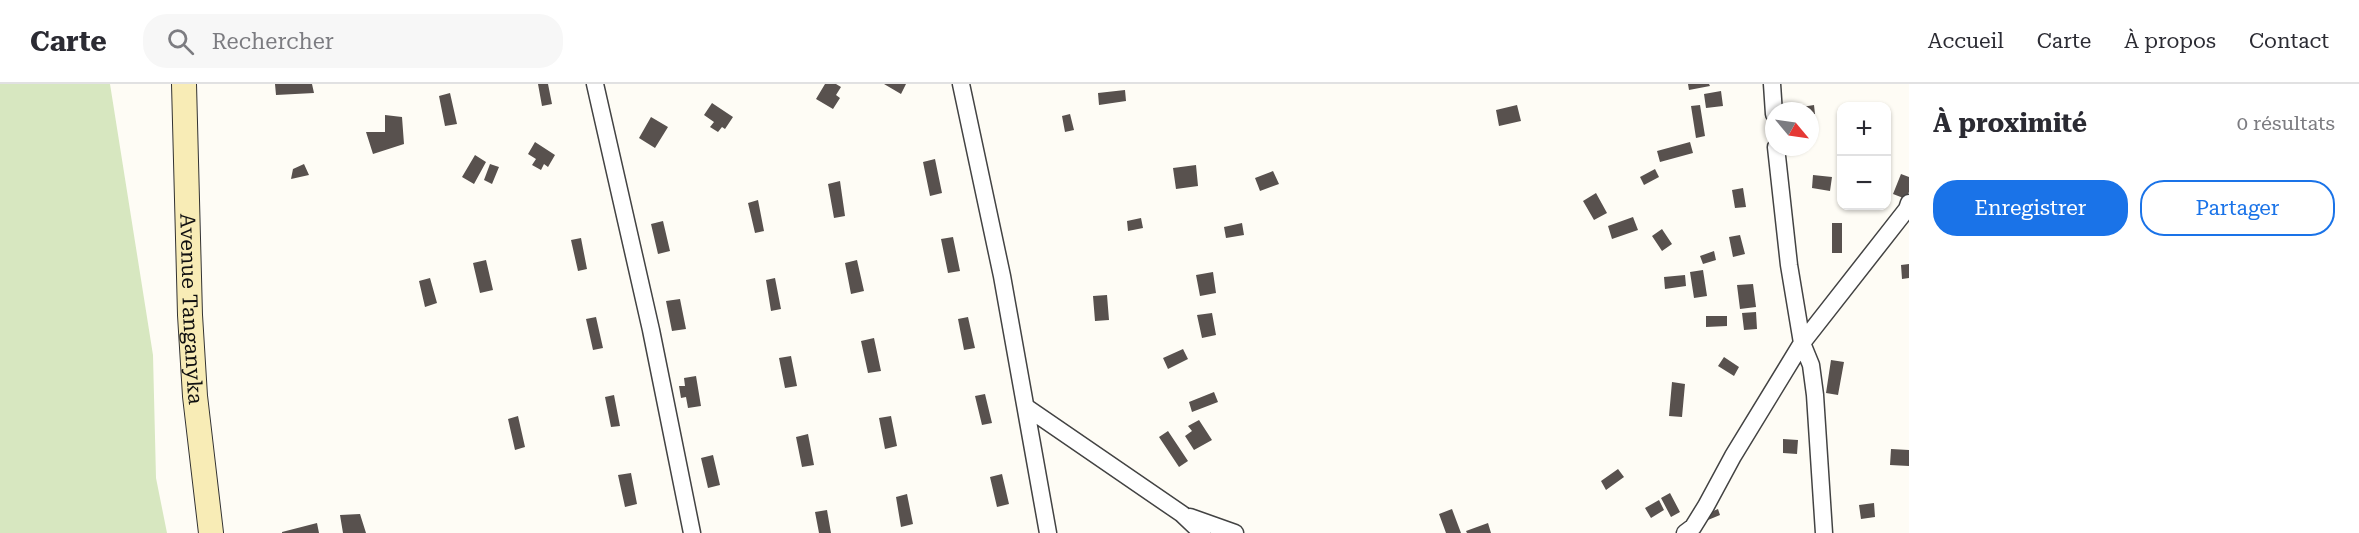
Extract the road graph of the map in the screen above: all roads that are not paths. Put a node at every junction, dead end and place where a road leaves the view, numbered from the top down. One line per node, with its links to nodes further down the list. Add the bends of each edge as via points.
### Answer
1 (184, 84): 11 (street, Avenue Tanganyka, via 193,373)
2 (595, 84): 12 (street)
3 (961, 84): 9 (street)
4 (1772, 84): 5 (street)
5 (1773, 102)
6 (1777, 156): 8 (street)
7 (1909, 203): 8 (street)
8 (1802, 343): 16 (street, via 1706,506); 17 (street, via 1811,365 1815,394)
9 (1026, 407): 10 (street); 13 (street)
10 (1182, 514): 14 (street); 15 (street)
11 (211, 533)
12 (692, 533)
13 (1048, 533)
14 (1202, 533)
15 (1234, 533)
16 (1685, 533)
17 (1824, 533)

